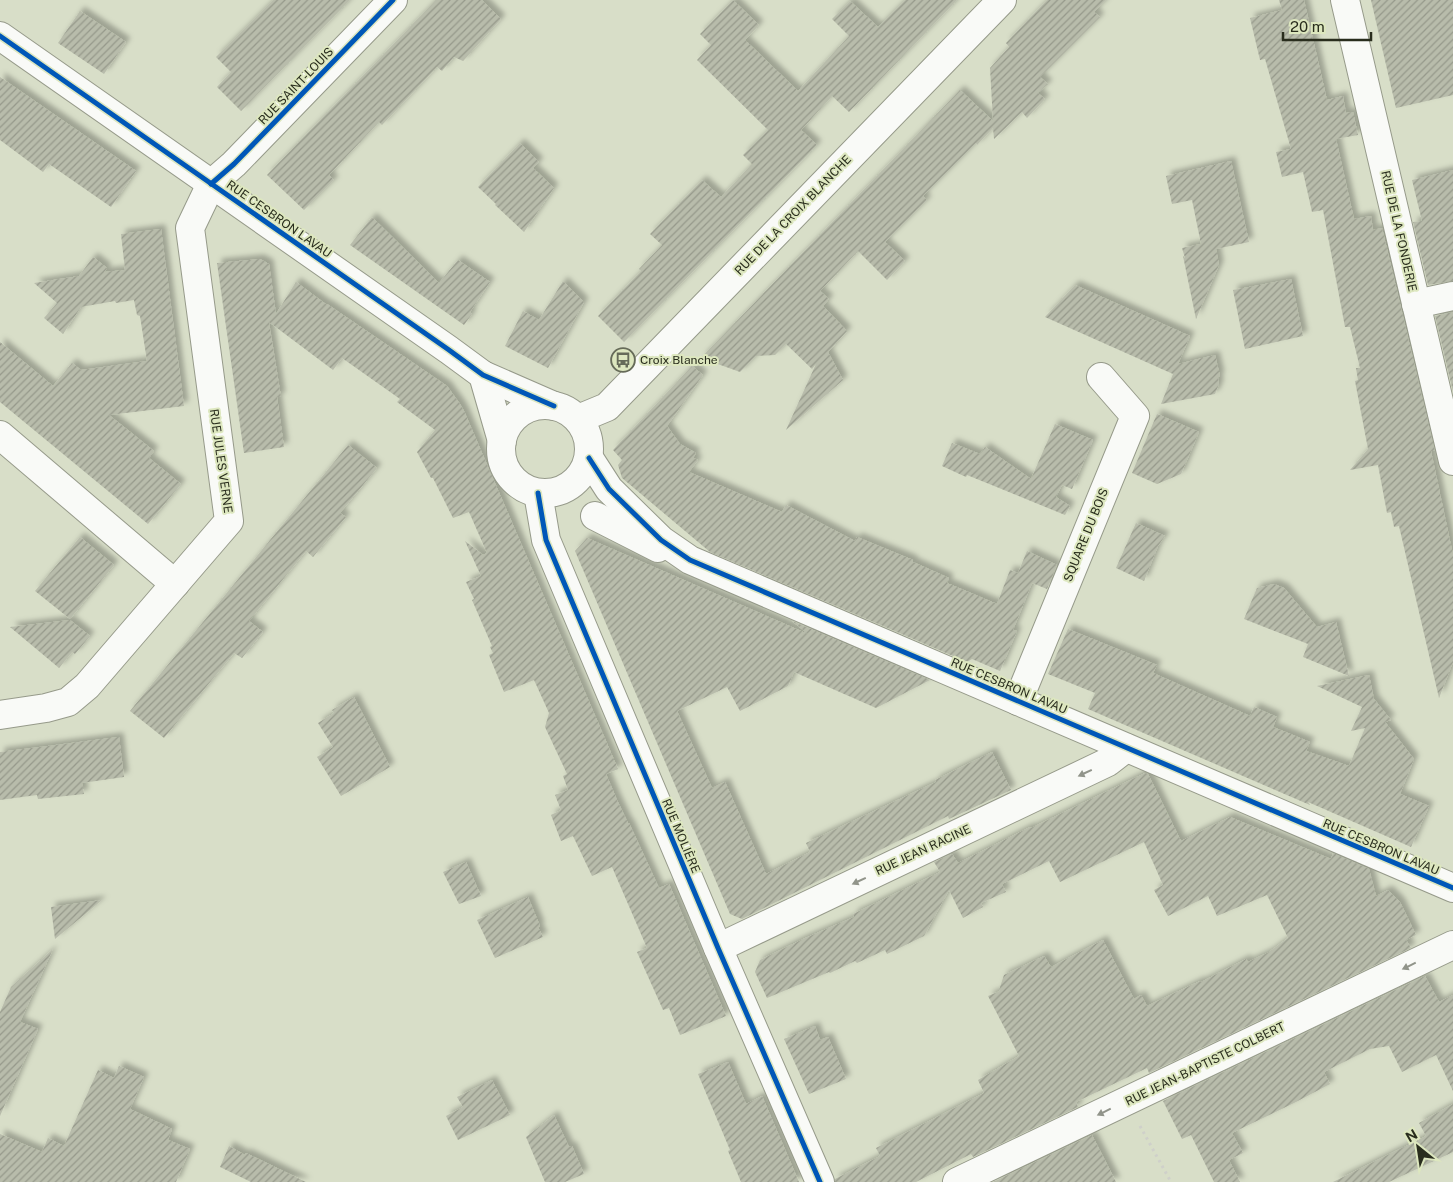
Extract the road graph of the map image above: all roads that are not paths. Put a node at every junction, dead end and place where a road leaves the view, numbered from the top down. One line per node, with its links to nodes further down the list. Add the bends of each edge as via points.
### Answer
1 (394, 0): 5 (street, RUE SAINT-LOUIS)
2 (1002, 0): 11 (street, RUE DE LA CROIX BLANCHE, via 607,407)
3 (1345, 0): 7 (street, RUE DE LA FONDERIE)
4 (0, 36): 5 (street, RUE CESBRON LAVAU)
5 (211, 184): 8 (street, RUE CESBRON LAVAU); 19 (street, RUE JULES VERNE, via 190,228 229,521)
6 (1453, 296): 7 (street)
7 (1416, 304): 15 (street, RUE DE LA FONDERIE)
8 (483, 375): 10 (street, RUE CESBRON LAVAU); 13 (street)
9 (1101, 377): 20 (street, SQUARE DU BOIS, via 1135,416)
10 (554, 406): 11 (street); 13 (street, via 540,405 515,417)
11 (578, 419): 14 (street, via 590,444)
12 (0, 435): 19 (street)
13 (502, 441): 16 (street, via 505,468 519,484)
14 (589, 458): 16 (street, via 584,471 564,489); 18 (street, RUE CESBRON LAVAU, via 609,490)
15 (1453, 461)
16 (538, 493): 25 (street, RUE MOLIÈRE, via 546,540)
17 (594, 516): 18 (street, via 662,550)
18 (676, 551): 20 (street, RUE CESBRON LAVAU, via 690,560)
19 (175, 584): 21 (street, RUE JULES VERNE, via 87,686 68,702)
20 (1018, 702): 22 (street, RUE CESBRON LAVAU)
21 (0, 715)
22 (1126, 748): 23 (street, RUE CESBRON LAVAU); 25 (street, RUE JEAN RACINE, one-way to 25, via 1108,762)
23 (1453, 888)
24 (1453, 945): 27 (street, RUE JEAN-BAPTISTE COLBERT, one-way to 27)
25 (718, 948): 26 (street, RUE MOLIÈRE)
26 (820, 1182)
27 (957, 1182)

